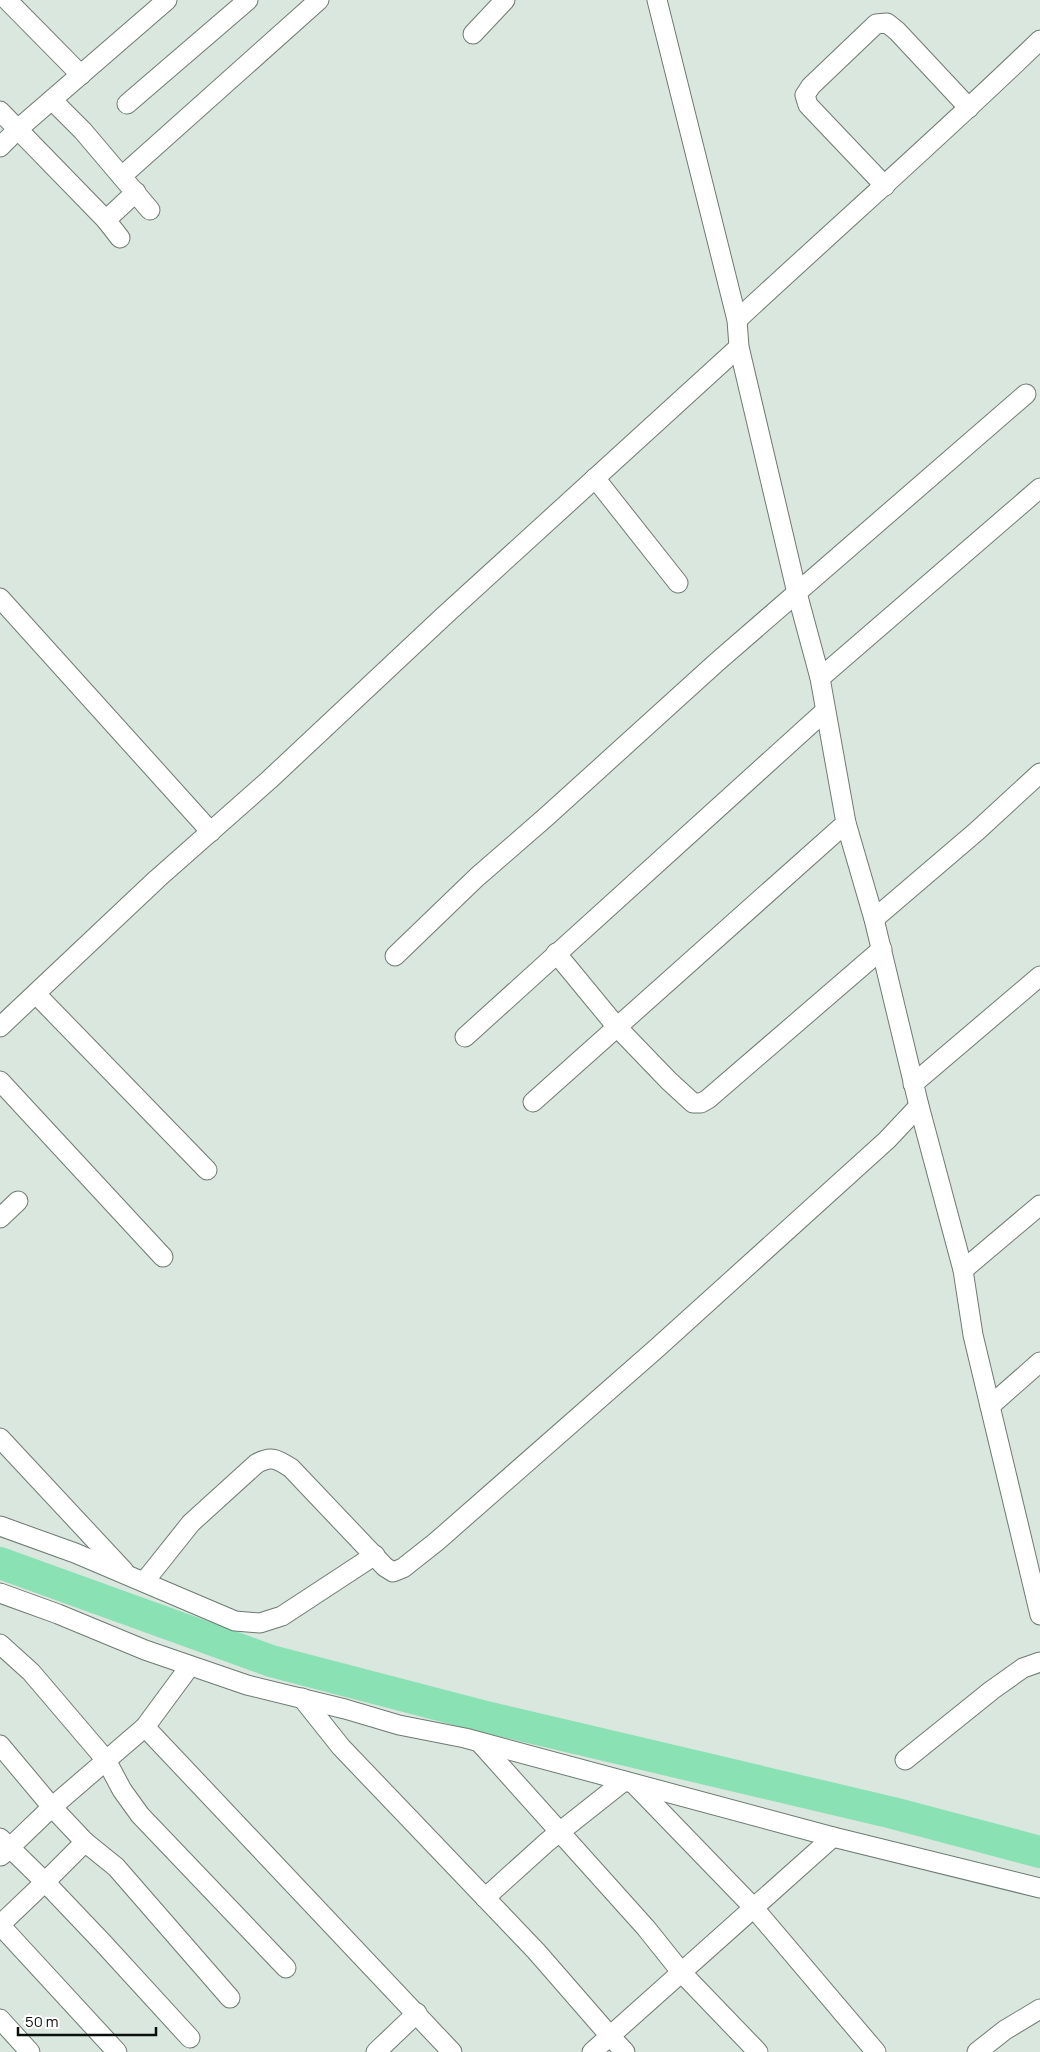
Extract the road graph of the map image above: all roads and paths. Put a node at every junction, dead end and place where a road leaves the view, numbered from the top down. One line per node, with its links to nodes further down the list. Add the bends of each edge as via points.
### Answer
1 (167, 0): 9 (street)
2 (248, 0): 11 (street)
3 (319, 0): 16 (street)
4 (505, 0): 7 (street)
5 (657, 0): 22 (street)
6 (18, 4): 9 (street)
7 (473, 34)
8 (1040, 40): 12 (street)
9 (81, 75): 10 (street)
10 (52, 100): 14 (street); 16 (street)
11 (127, 104)
12 (969, 108): 17 (street); 17 (street, via 897,30 888,23 876,24 805,95 808,104)
13 (0, 112): 14 (street)
14 (18, 129): 15 (street); 20 (street)
15 (0, 147)
16 (122, 176): 18 (street)
17 (885, 186): 22 (street)
18 (136, 192): 19 (street); 20 (street)
19 (150, 210)
20 (106, 220): 21 (street)
21 (120, 238)
22 (737, 320): 23 (street)
23 (739, 347): 25 (street); 28 (street)
24 (1026, 394): 28 (street)
25 (595, 478): 27 (street); 34 (street)
26 (1040, 488): 30 (street)
27 (678, 583)
28 (797, 593): 30 (street); 38 (street, via 477,877)
29 (0, 598): 34 (street)
30 (820, 678): 31 (street)
31 (825, 711): 33 (street); 37 (street)
32 (1040, 773): 35 (street)
33 (846, 823): 35 (street); 42 (street)
34 (210, 832): 40 (street)
35 (874, 919): 36 (street)
36 (882, 949): 42 (street, via 701,1103 687,1099); 45 (street)
37 (556, 953): 42 (street); 43 (street)
38 (395, 956)
39 (1040, 976): 45 (street)
40 (36, 994): 41 (street); 48 (street)
41 (0, 1027)
42 (617, 1027): 46 (street)
43 (465, 1037)
44 (0, 1081): 52 (street)
45 (913, 1084): 47 (street)
46 (533, 1102)
47 (919, 1106): 53 (street); 58 (street, via 887,1140 657,1348 436,1542 404,1568 393,1572)
48 (207, 1170)
49 (18, 1201): 51 (street)
50 (1040, 1205): 53 (street)
51 (0, 1218)
52 (163, 1257)
53 (963, 1270): 55 (street, via 973,1335)
54 (1040, 1362): 55 (street)
55 (990, 1406): 59 (street)
56 (0, 1438): 60 (street)
57 (0, 1526): 60 (street)
58 (375, 1555): 60 (street, via 282,1616 260,1623 235,1621); 60 (street, via 291,1468 275,1458 265,1458 192,1523)
59 (1034, 1555): 62 (street)
60 (136, 1579)
61 (0, 1593): 65 (street)
62 (1040, 1615)
63 (0, 1644): 70 (street, via 31,1672)
64 (1040, 1662): 71 (street, via 1023,1668 992,1690)
65 (190, 1666): 66 (street, via 247,1685); 67 (street)
66 (302, 1698): 68 (street, via 399,1725); 80 (street, via 341,1747)
67 (145, 1727): 70 (street); 87 (street)
68 (480, 1742): 72 (street); 74 (street)
69 (0, 1745): 73 (street)
70 (106, 1760): 73 (street); 83 (street, via 140,1815)
71 (905, 1760)
72 (629, 1783): 74 (street); 75 (street); 81 (street)
73 (52, 1807): 76 (street); 77 (street)
74 (560, 1832): 80 (street); 84 (street, via 646,1928)
75 (833, 1836): 79 (street); 81 (street)
76 (85, 1842): 78 (street); 85 (street, via 116,1867)
77 (3, 1848): 78 (street)
78 (45, 1882): 82 (street); 90 (street)
79 (1040, 1888)
80 (485, 1898): 89 (street)
81 (753, 1907): 84 (street); 98 (street)
82 (0, 1925): 92 (street)
83 (286, 1968)
84 (682, 1974): 89 (street); 97 (street)
85 (230, 1998)
86 (1040, 2009): 99 (street)
87 (416, 2013): 93 (street); 94 (street)
88 (0, 2019): 91 (street)
89 (610, 2036): 95 (street); 96 (street)
90 (190, 2038)
91 (30, 2052)
92 (117, 2052)
93 (376, 2052)
94 (452, 2052)
95 (592, 2052)
96 (625, 2052)
97 (758, 2052)
98 (876, 2052)
99 (977, 2052)

